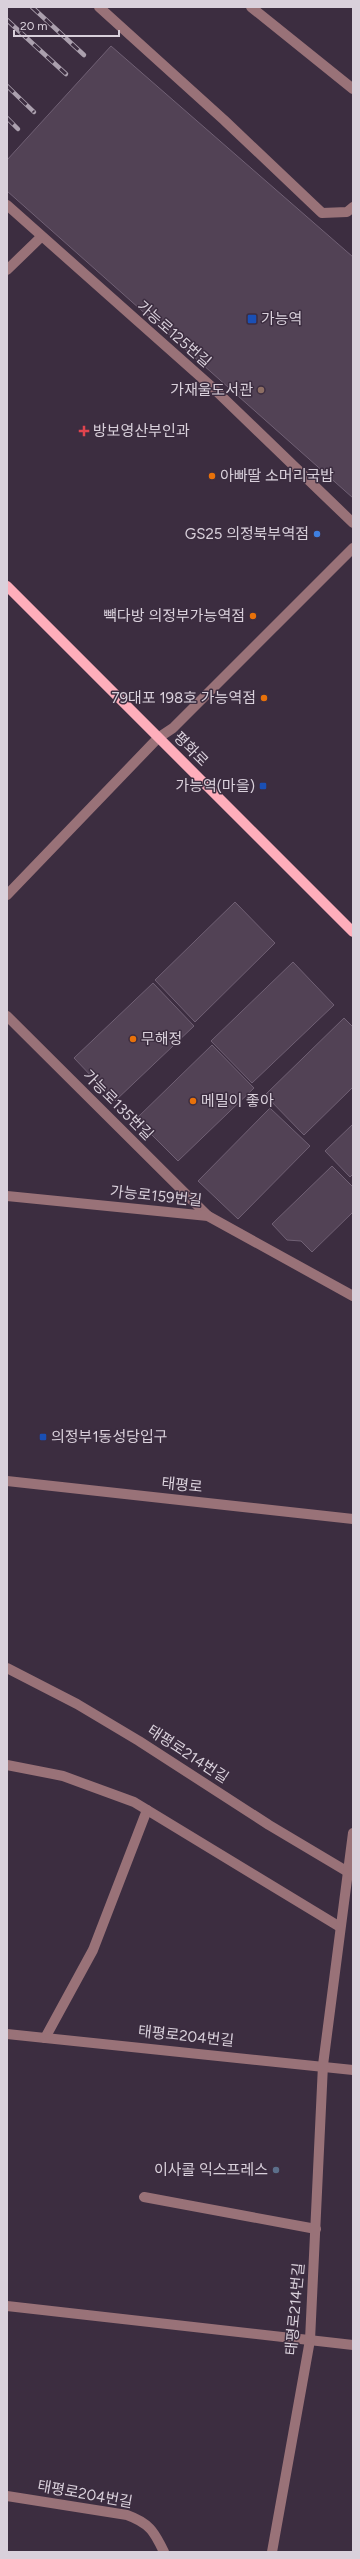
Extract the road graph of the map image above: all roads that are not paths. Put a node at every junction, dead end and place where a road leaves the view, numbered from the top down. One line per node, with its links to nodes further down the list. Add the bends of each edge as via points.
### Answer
1 (99, 7): 5 (street, via 322,213 347,212)
2 (251, 7): 3 (street)
3 (353, 89)
4 (7, 205): 6 (street, 가능로125번길)
5 (353, 207)
6 (41, 237): 7 (street); 8 (street, 가능로125번길, via 212,387)
7 (7, 270)
8 (353, 522)
9 (353, 548): 11 (street, via 173,728)
10 (7, 586): 11 (main road, 평화로)
11 (158, 738): 12 (street); 13 (main road, 평화로)
12 (7, 895)
13 (353, 932)
14 (7, 1016): 16 (street, 가능로135번길)
15 (7, 1196): 16 (street, 가능로159번길)
16 (208, 1216): 17 (street, 가능로159번길)
17 (353, 1296)
18 (7, 1481): 19 (street, 태평로)
19 (353, 1519)
20 (7, 1668): 24 (street, 태평로214번길, via 77,1704 133,1737 269,1825)
21 (7, 1765): 22 (street, via 63,1776 134,1802)
22 (147, 1810): 25 (street); 27 (street, via 93,1950)
23 (353, 1833): 24 (street, 태평로214번길)
24 (351, 1873): 25 (street, 태평로214번길)
25 (340, 1927): 28 (street, 태평로214번길)
26 (7, 2034): 27 (street, 태평로204번길)
27 (45, 2038): 28 (street, 태평로204번길)
28 (323, 2065): 29 (street); 31 (street, 태평로214번길)
29 (353, 2070)
30 (144, 2197): 31 (street)
31 (316, 2228): 33 (street, 태평로214번길)
32 (7, 2306): 33 (street)
33 (310, 2340): 34 (street); 37 (street, 태평로214번길)
34 (353, 2344)
35 (7, 2496): 36 (street, 태평로204번길, via 128,2514 145,2522 156,2535)
36 (164, 2552)
37 (272, 2552)

